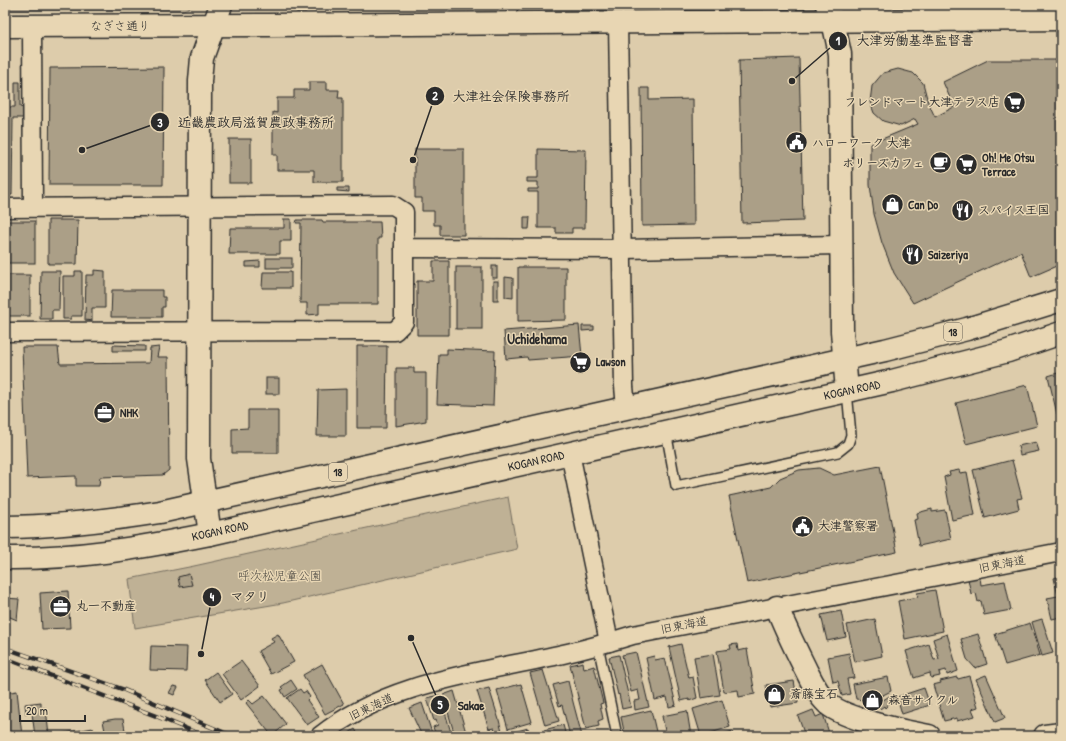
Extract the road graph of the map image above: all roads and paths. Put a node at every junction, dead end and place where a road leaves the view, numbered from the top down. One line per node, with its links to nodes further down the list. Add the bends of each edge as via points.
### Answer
1 (222, 5): 6 (street)
2 (830, 13): 4 (street, なぎさ通り); 5 (street, なぎさ通り); 12 (street, via 840,54)
3 (512, 14): 5 (street, なぎさ通り); 6 (street, なぎさ通り)
4 (1061, 19)
5 (618, 22): 14 (street)
6 (214, 25): 8 (street, なぎさ通り); 9 (street, via 202,58 200,82)
7 (5, 26): 8 (street, なぎさ通り)
8 (32, 26): 10 (street)
9 (200, 206): 10 (street); 13 (street, via 393,205 404,212); 16 (street)
10 (33, 207): 11 (street)
11 (5, 208)
12 (841, 244): 14 (street); 19 (street)
13 (404, 248): 14 (street); 16 (street, via 404,322 395,331)
14 (623, 249): 21 (street)
15 (1061, 300): 19 (street, 18, via 967,329)
16 (200, 331): 17 (street); 24 (street, via 200,459)
17 (5, 332)
18 (1061, 333): 20 (street, KOGAN ROAD, via 1008,351)
19 (844, 359): 20 (street); 21 (street, 18)
20 (847, 391): 22 (street, KOGAN ROAD); 22 (lane, via 851,435 848,444 838,452 676,486)
21 (626, 408): 24 (street, 18)
22 (666, 431): 23 (street, KOGAN ROAD)
23 (570, 453): 26 (street, KOGAN ROAD); 30 (street)
24 (206, 502): 25 (street, 18, via 120,518); 26 (street)
25 (5, 527)
26 (210, 534): 28 (street, KOGAN ROAD, via 81,556)
27 (1061, 552): 29 (street, 旧東海道)
28 (5, 558)
29 (777, 607): 30 (street, 旧東海道); 34 (street, via 815,688 828,704 850,716)
30 (604, 643): 32 (street, 旧東海道, via 425,685 391,696 355,713); 33 (lane)
31 (1061, 734): 35 (street)
32 (320, 736)
33 (617, 736)
34 (929, 736)
35 (1044, 736)

